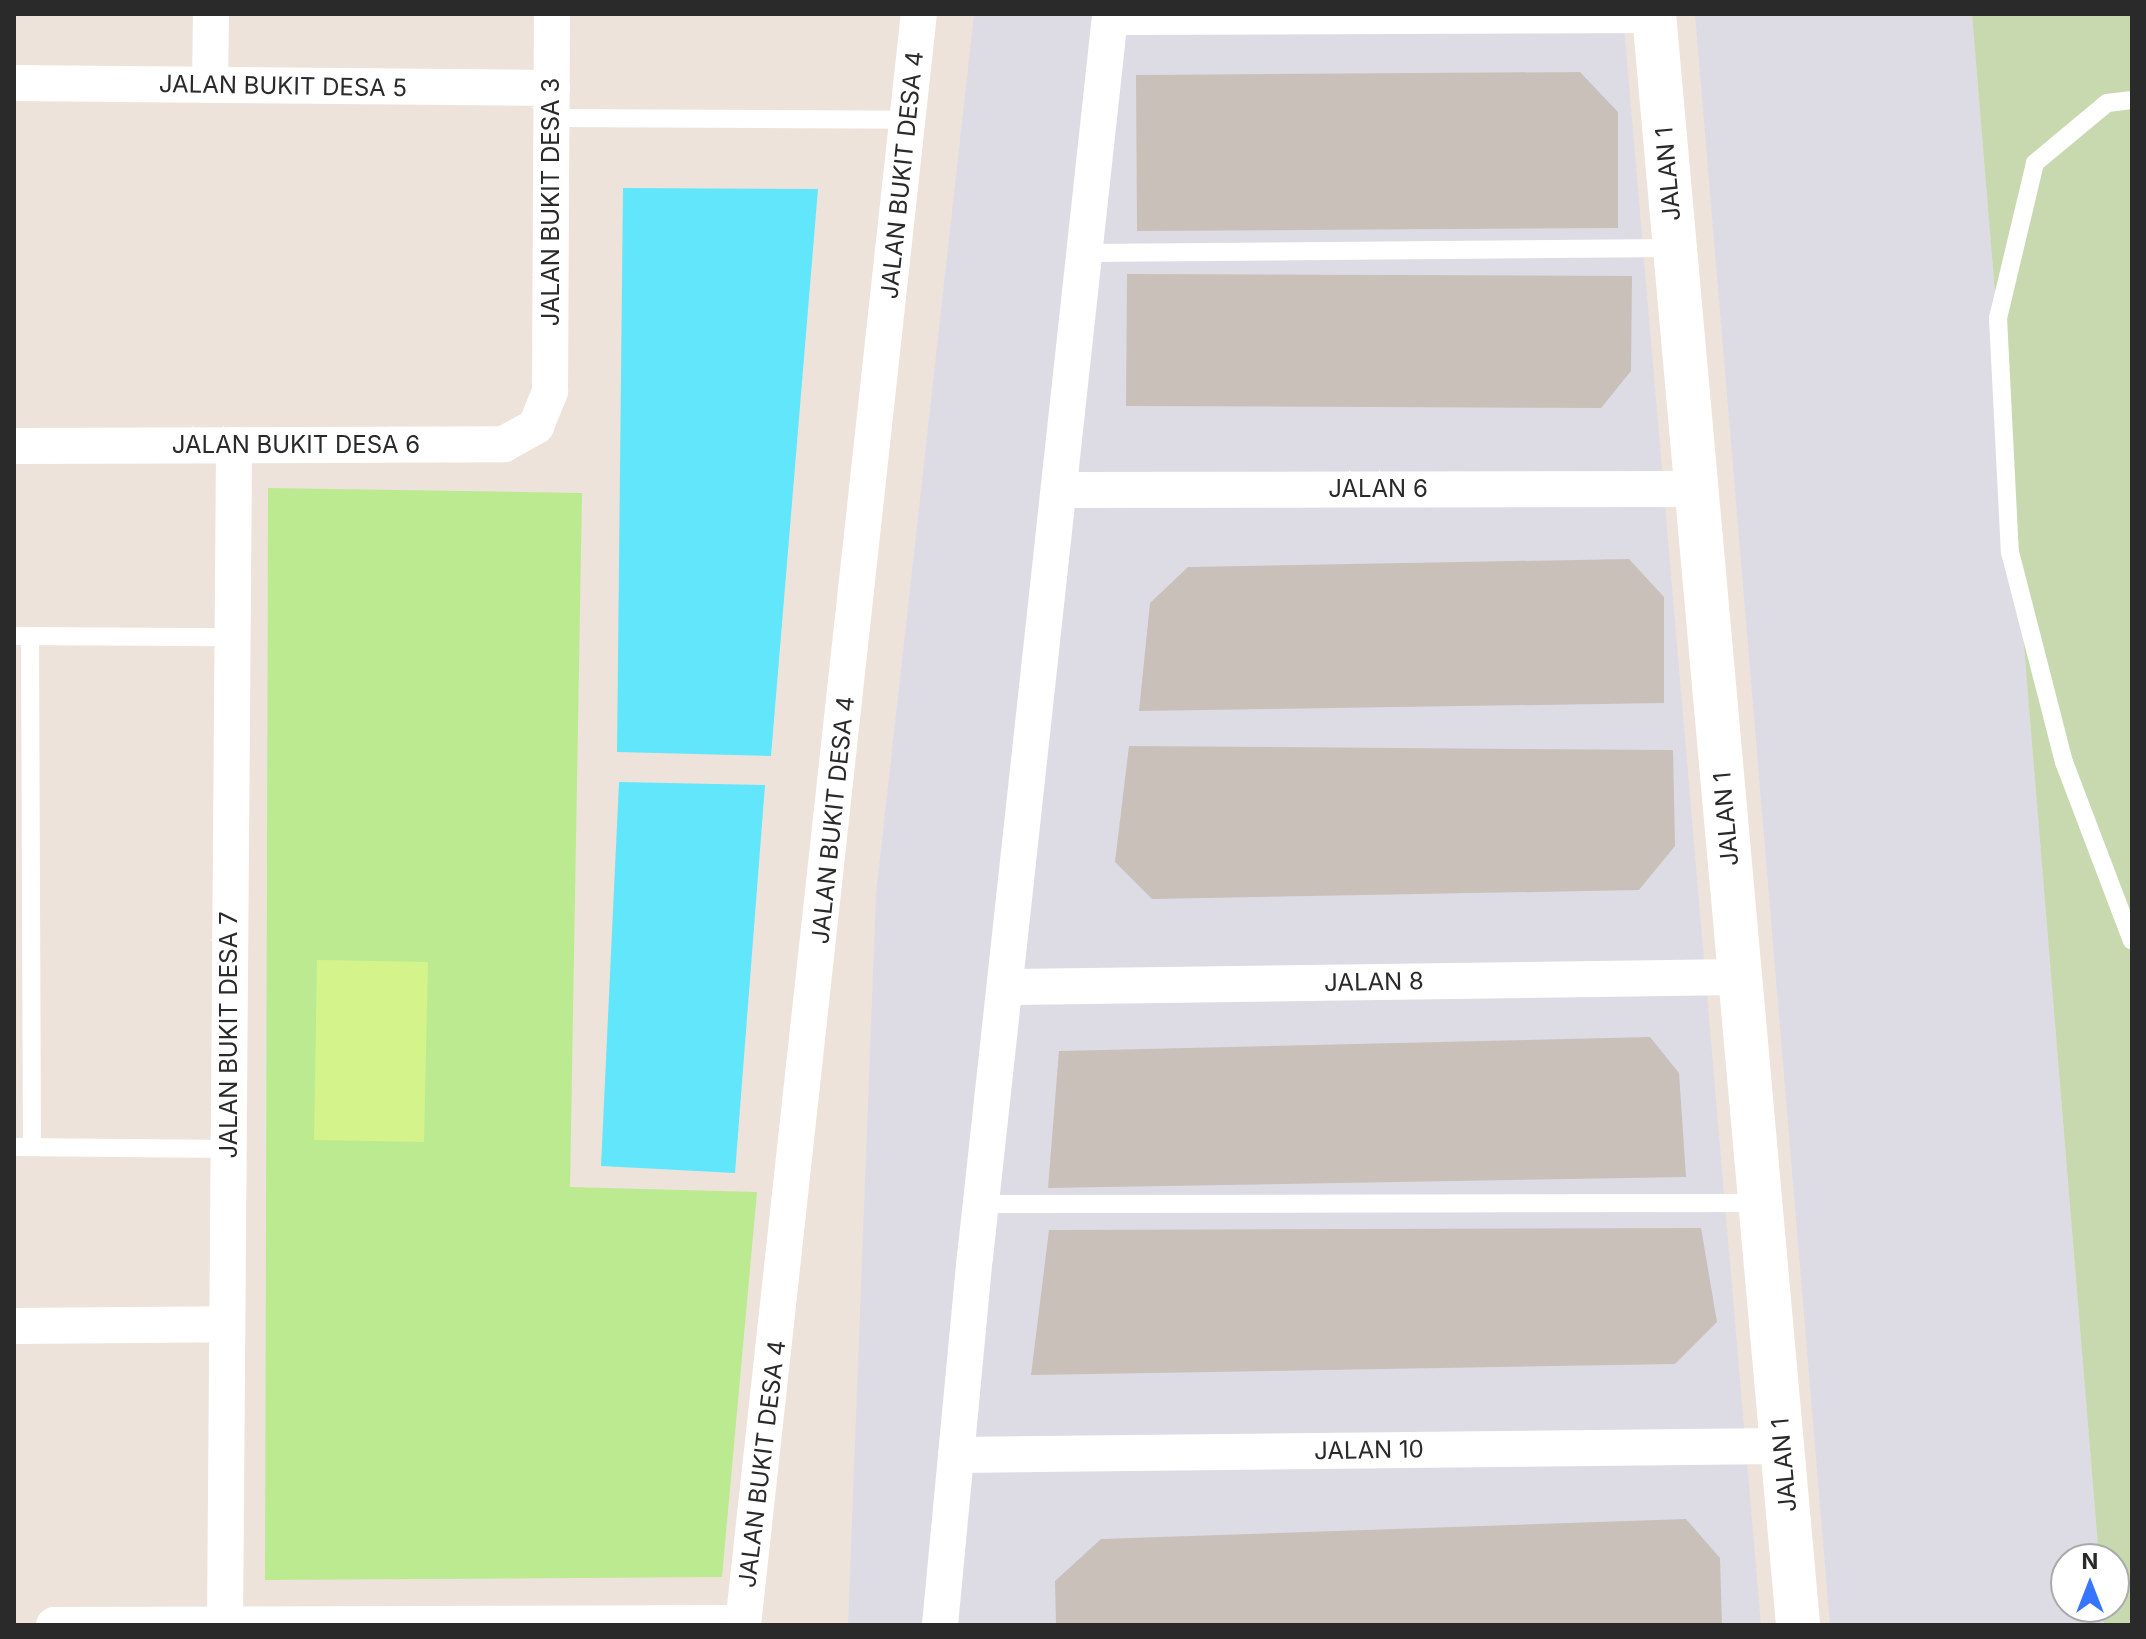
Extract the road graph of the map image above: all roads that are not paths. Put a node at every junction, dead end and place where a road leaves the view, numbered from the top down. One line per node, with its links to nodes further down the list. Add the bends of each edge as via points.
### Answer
1 (211, 14): 7 (street)
2 (552, 14): 9 (street, JALAN BUKIT DESA 3)
3 (919, 14): 10 (street, JALAN BUKIT DESA 4)
4 (1654, 14): 5 (street); 11 (street, JALAN 1)
5 (1110, 16): 12 (street)
6 (14, 83): 7 (street, JALAN BUKIT DESA 5)
7 (210, 85): 9 (street, JALAN BUKIT DESA 5)
8 (2132, 100): 20 (lane, via 2107,103 2035,163 1998,318 2010,552 2064,762)
9 (552, 103): 10 (lane); 13 (street, JALAN BUKIT DESA 3)
10 (908, 120): 31 (street, JALAN BUKIT DESA 4)
11 (1674, 248): 12 (lane); 16 (street, JALAN 1)
12 (1084, 253): 17 (street)
13 (550, 391): 14 (street, JALAN BUKIT DESA 6, via 536,426 504,444)
14 (234, 445): 15 (street, JALAN BUKIT DESA 6); 19 (street, JALAN BUKIT DESA 7)
15 (14, 446)
16 (1696, 489): 17 (street, JALAN 6); 21 (street, JALAN 1)
17 (1059, 490): 22 (street)
18 (22, 636): 19 (lane); 23 (lane)
19 (232, 637): 24 (street, JALAN BUKIT DESA 7)
20 (2132, 941)
21 (1740, 977): 22 (street, JALAN 8); 25 (street, JALAN 1)
22 (1007, 987): 26 (street)
23 (23, 1147): 24 (lane)
24 (229, 1149): 27 (street, JALAN BUKIT DESA 7)
25 (1761, 1203): 26 (lane); 29 (street, JALAN 1)
26 (981, 1204): 30 (street)
27 (227, 1324): 28 (street); 33 (street, JALAN BUKIT DESA 7)
28 (14, 1326)
29 (1782, 1446): 30 (street, JALAN 10); 36 (street, JALAN 1)
30 (956, 1455): 35 (street)
31 (743, 1624): 34 (street)
32 (54, 1625): 33 (street)
33 (225, 1625): 34 (street)
34 (251, 1625)
35 (940, 1625)
36 (1798, 1625)

